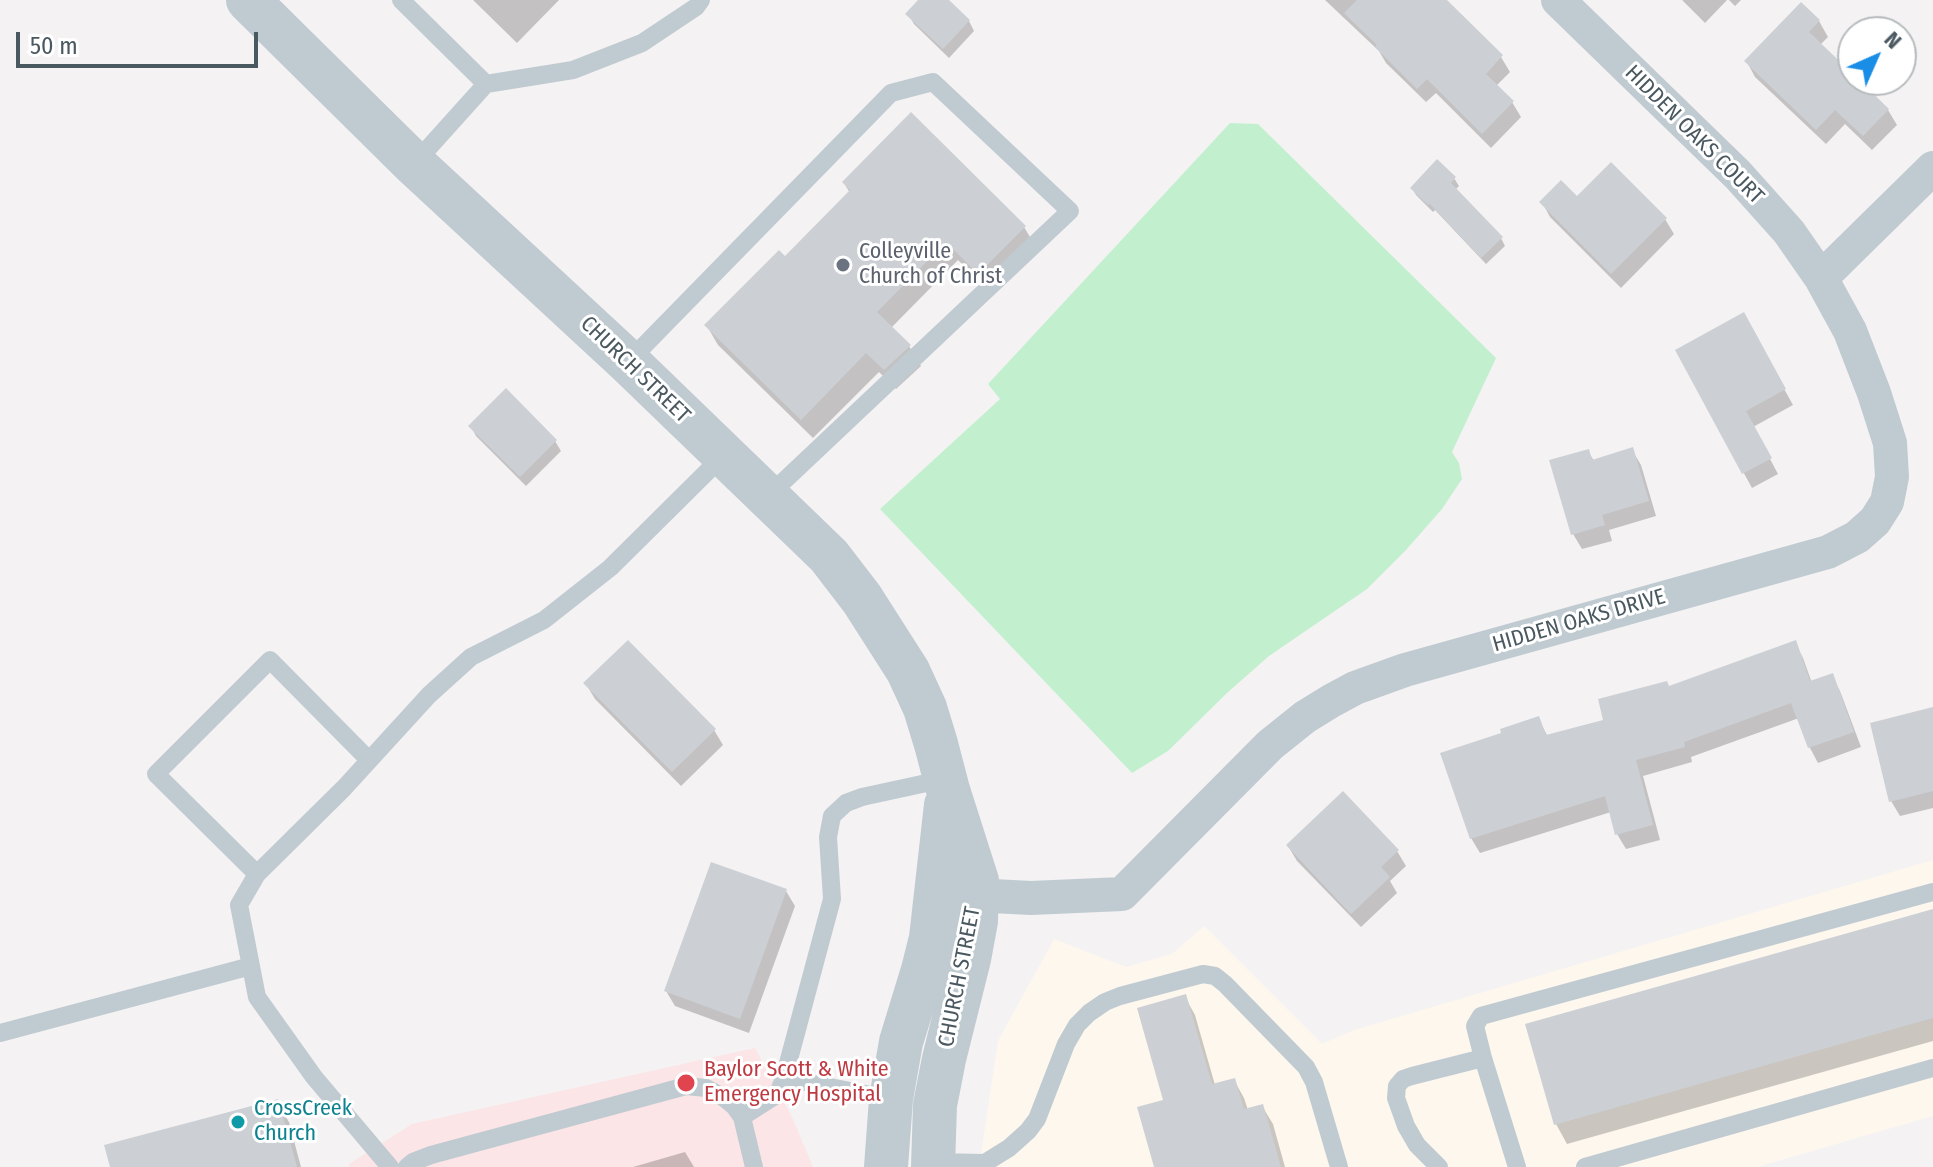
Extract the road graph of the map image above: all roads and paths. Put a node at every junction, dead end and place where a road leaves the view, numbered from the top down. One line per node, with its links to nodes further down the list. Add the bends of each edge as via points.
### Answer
1 (248, 0): 6 (street, CHURCH STREET)
2 (401, 0): 5 (lane)
3 (701, 0): 5 (lane, via 642,43 573,70)
4 (1558, 0): 8 (street, HIDDEN OAKS COURT, via 1738,175)
5 (486, 84): 6 (lane)
6 (414, 164): 9 (street, CHURCH STREET)
7 (1933, 168): 8 (street)
8 (1821, 278): 16 (street, HIDDEN OAKS DRIVE, via 1850,331 1890,443 1887,502 1857,537 1828,552 1355,688 1270,745 1122,894)
9 (628, 362): 10 (street, CHURCH STREET); 11 (lane, via 891,93 933,82 1070,211)
10 (724, 455): 11 (street, CHURCH STREET); 12 (lane, via 610,568 544,620 471,657)
11 (768, 496): 13 (street, CHURCH STREET, via 829,556 887,636 925,708)
12 (369, 760): 14 (lane); 14 (lane, via 270,660 156,774)
13 (946, 785): 16 (street, CHURCH STREET, via 977,881); 21 (lane, via 862,797 832,816 832,899)
14 (257, 874): 17 (lane, via 239,905)
15 (1933, 892): 19 (lane, via 1481,1016 1475,1026)
16 (956, 894): 22 (street, CHURCH STREET, via 931,938 901,1042); 25 (street, CHURCH STREET, via 976,921 935,1105)
17 (251, 966): 18 (lane); 27 (lane, via 257,997 314,1077)
18 (0, 1033)
19 (1483, 1058): 31 (lane, via 1412,1076 1397,1086 1406,1126); 32 (lane)
20 (1933, 1068): 33 (lane)
21 (784, 1078): 22 (lane); 23 (lane, via 778,1094)
22 (891, 1099): 24 (street, CHURCH STREET)
23 (742, 1117): 28 (lane, via 723,1097 686,1086 431,1155); 29 (lane)
24 (886, 1163): 25 (street)
25 (933, 1164): 26 (lane)
26 (986, 1165): 30 (lane, via 1037,1119 1066,1044 1089,1013 1120,996 1203,974 1225,984 1306,1067)
27 (390, 1167)
28 (407, 1167)
29 (754, 1167)
30 (1339, 1167)
31 (1439, 1167)
32 (1517, 1167)
33 (1585, 1167)

